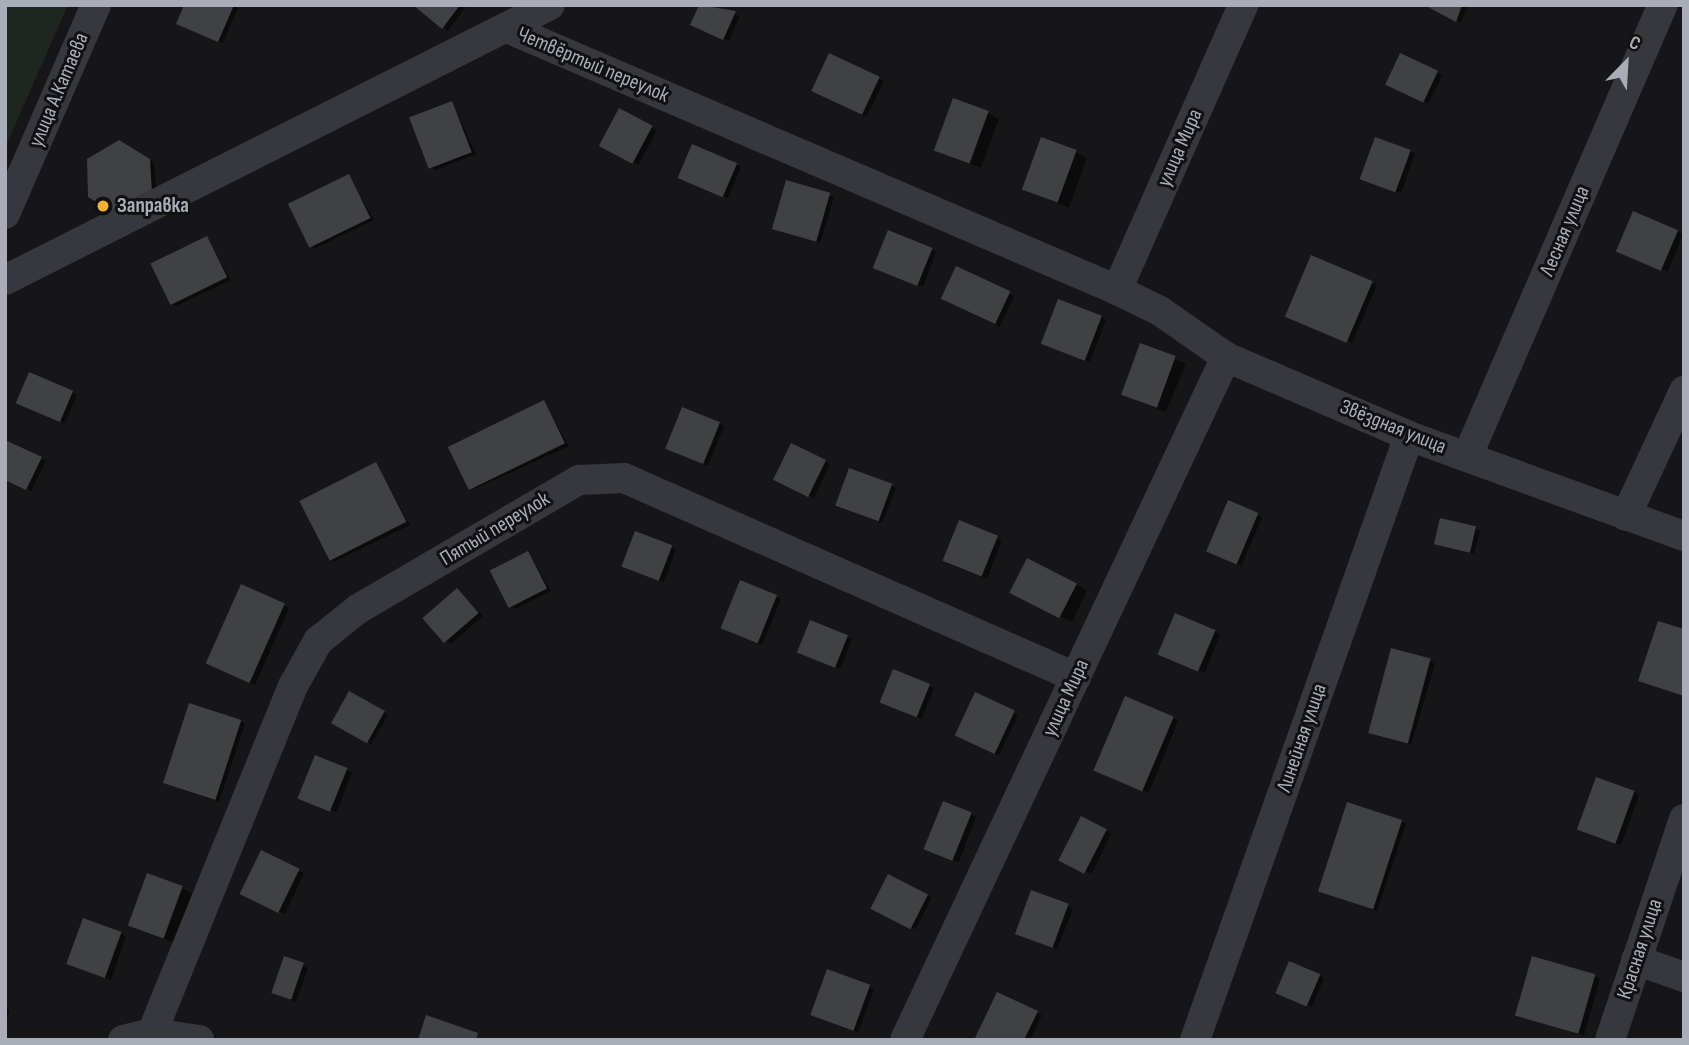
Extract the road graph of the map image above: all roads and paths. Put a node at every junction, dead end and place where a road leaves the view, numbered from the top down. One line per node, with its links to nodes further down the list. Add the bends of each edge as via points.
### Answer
1 (96, 5): 6 (street, улица А.Катаева)
2 (550, 5): 5 (street)
3 (1243, 5): 8 (street, улица Мира)
4 (1663, 5): 12 (street, Лесная улица)
5 (507, 28): 7 (street, Четвёртый переулок); 8 (street, Четвёртый переулок)
6 (5, 214)
7 (5, 280)
8 (1117, 290): 9 (street, Звёздная улица, via 1160,311)
9 (1226, 357): 11 (street, Звёздная улица); 15 (street, улица Мира)
10 (1684, 391): 13 (street)
11 (1409, 436): 12 (street, Звёздная улица); 22 (street, Линейная улица)
12 (1467, 457): 13 (street, Звёздная улица)
13 (1626, 516): 14 (street, Звёздная улица)
14 (1684, 536)
15 (1076, 677): 19 (street, Пятый переулок, via 624,478 579,480 358,610 318,641 293,686); 21 (street, улица Мира)
16 (1684, 819): 17 (street, Красная улица)
17 (1636, 960): 18 (street); 23 (street, Красная улица)
18 (1684, 977)
19 (138, 1036): 20 (street)
20 (199, 1040)
21 (905, 1040)
22 (1195, 1040)
23 (1611, 1040)

